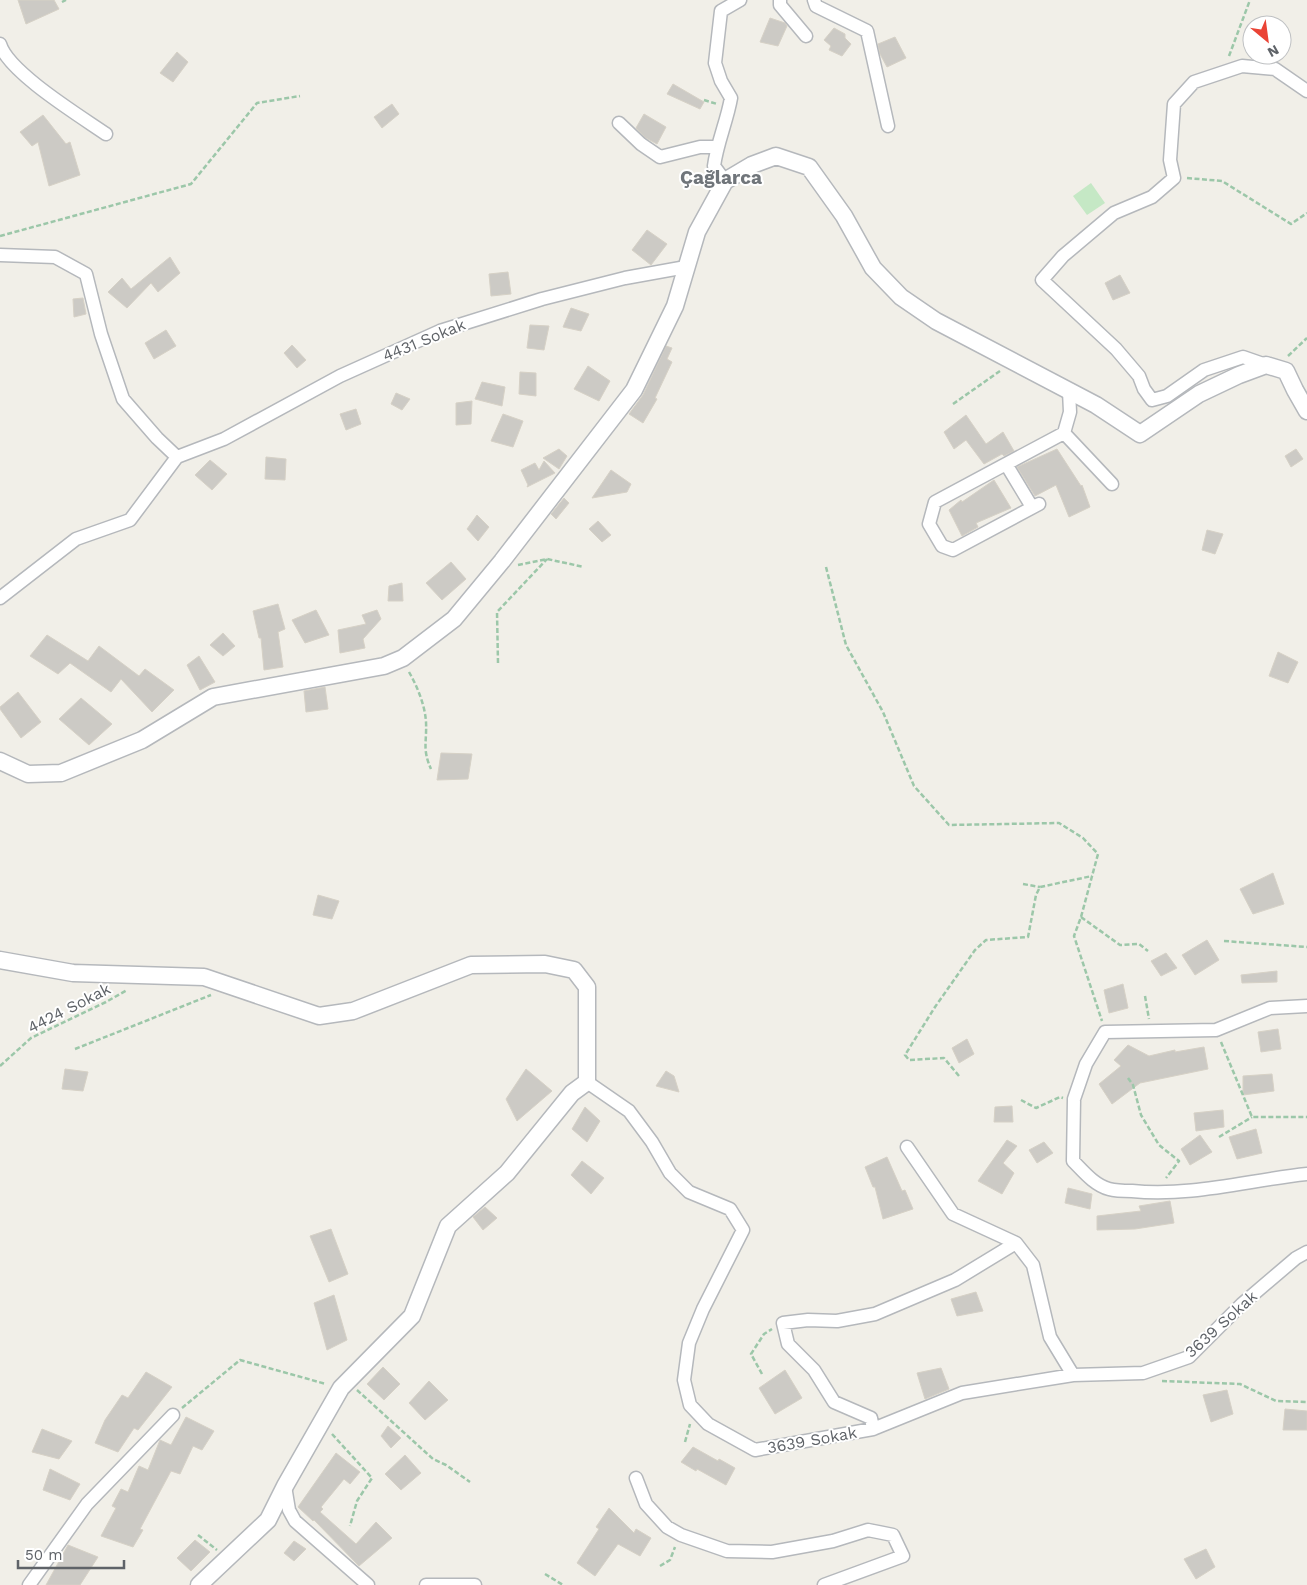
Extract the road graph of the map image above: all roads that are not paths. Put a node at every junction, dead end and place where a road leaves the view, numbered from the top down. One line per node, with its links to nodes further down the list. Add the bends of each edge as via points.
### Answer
1 (740, 0): 10 (street, via 720,11 715,63 731,98)
2 (780, 0): 4 (street, via 780,5)
3 (814, 0): 8 (street, via 816,6 867,31)
4 (806, 36)
5 (0, 44): 9 (street, via 2,52 36,85)
6 (1307, 91): 14 (street, via 1276,69 1242,66 1194,82 1174,104 1170,160 1174,178 1152,197 1114,213 1063,256 1042,280 1116,349 1140,376 1152,400 1167,396 1204,370 1243,357)
7 (619, 123): 10 (street, via 660,157 700,147)
8 (888, 126)
9 (106, 134)
10 (716, 147): 11 (street, via 714,166)
11 (725, 181): 13 (street, via 697,232); 15 (street, via 776,156 809,168 844,216 873,268 901,297 936,321)
12 (0, 255): 18 (street, via 55,257 86,274 101,334 123,399)
13 (686, 267): 18 (street, 4431 Sokak, via 542,299 440,331 340,376 224,439); 22 (street, via 675,306 634,390 454,619 403,658 384,666 213,696 142,740 62,773 28,774)
14 (1271, 366): 15 (street, via 1199,394 1140,434); 16 (street, via 1286,370)
15 (1069, 391): 17 (street, via 1070,412)
16 (1307, 411)
17 (1064, 433): 19 (street); 20 (street)
18 (177, 457): 21 (street, via 130,520 76,538)
19 (1006, 464): 19 (street, via 935,502 929,524 942,546 953,550 1035,505)
20 (1112, 484)
21 (0, 598)
22 (0, 761)
23 (0, 960): 25 (street, via 73,973 204,977 319,1016 353,1012 471,965 545,964 574,970 587,987)
24 (1307, 1006): 27 (street, via 1270,1008 1216,1030 1105,1032 1086,1064 1074,1099 1073,1161 1090,1178 1108,1189 1155,1194)
25 (587, 1082): 32 (street, 3639 Sokak, via 629,1112 670,1173 689,1192 730,1209 743,1230 688,1343 684,1380 690,1404 708,1424 755,1450); 34 (street, via 572,1093 507,1173 448,1226 412,1316 345,1385)
26 (907, 1147): 28 (street, via 953,1214)
27 (1307, 1174)
28 (1016, 1243): 30 (street, via 1033,1265 1050,1337); 32 (street, via 955,1280 875,1314 837,1321 782,1323 788,1344 814,1370 834,1402 871,1418)
29 (1307, 1252): 30 (street, 3639 Sokak, via 1248,1298 1189,1357 1143,1373)
30 (1073, 1375): 32 (street, 3639 Sokak, via 962,1393)
31 (173, 1415): 35 (street, via 87,1504)
32 (873, 1429)
33 (636, 1478): 40 (street, via 646,1504 667,1527 727,1551 772,1552 833,1541 868,1530 893,1535 903,1556)
34 (285, 1486): 36 (street, via 268,1520); 37 (street, via 294,1521)
35 (29, 1585)
36 (198, 1585)
37 (368, 1585)
38 (426, 1585): 39 (street)
39 (475, 1585)
40 (824, 1585)

